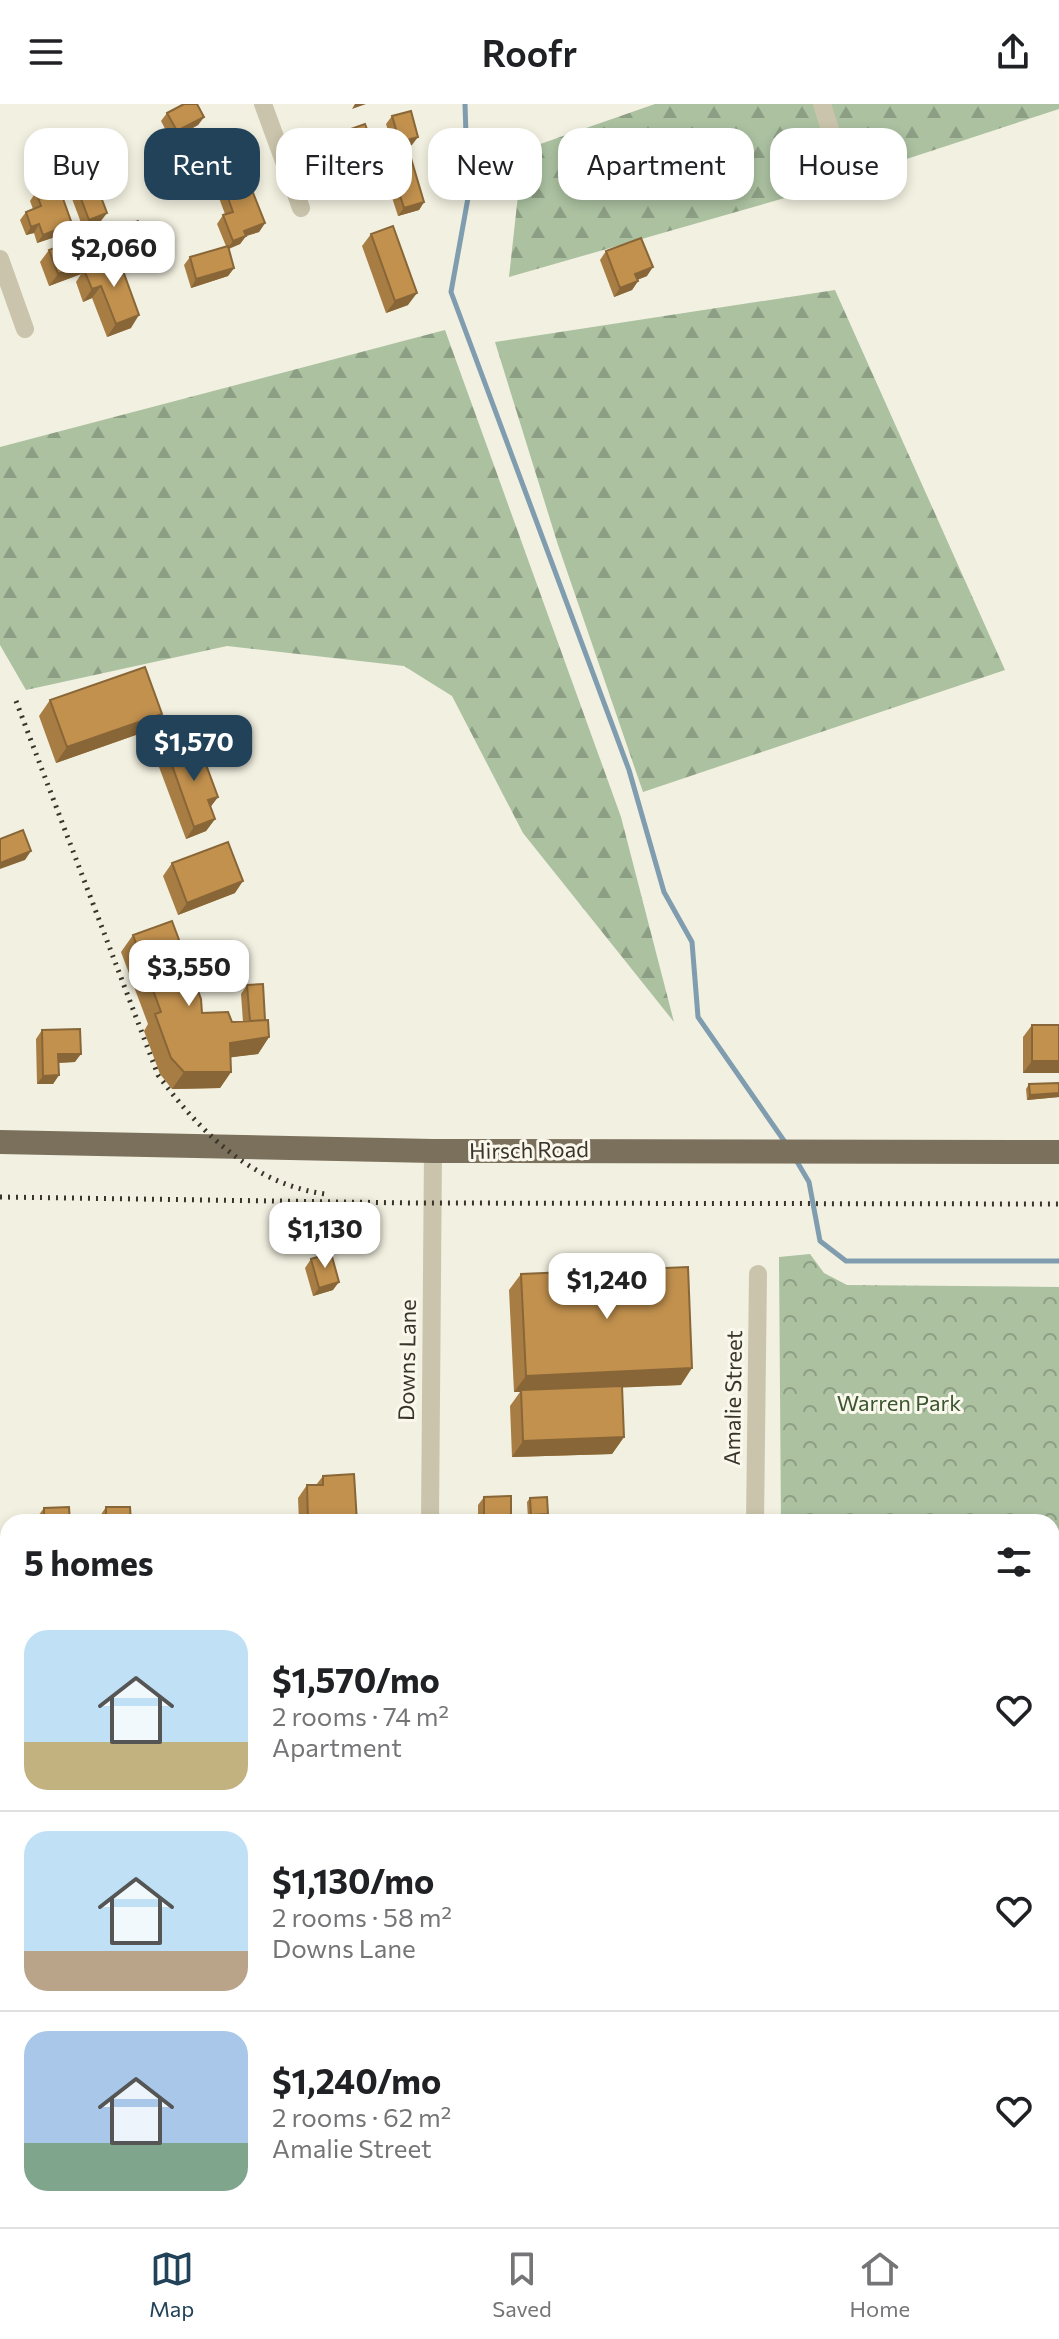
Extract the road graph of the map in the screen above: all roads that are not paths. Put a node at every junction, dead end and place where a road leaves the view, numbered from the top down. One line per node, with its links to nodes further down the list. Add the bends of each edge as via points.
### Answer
1 (263, 104): 4 (street)
2 (822, 104): 3 (street)
3 (829, 128)
4 (301, 208)
5 (0, 259): 6 (street)
6 (25, 329)
7 (0, 1142): 8 (main road, Hirsch Road)
8 (433, 1151): 9 (main road, Hirsch Road); 11 (street, Downs Lane)
9 (1059, 1152)
10 (758, 1274): 12 (street, Amalie Street)
11 (430, 1514)
12 (755, 1514)

